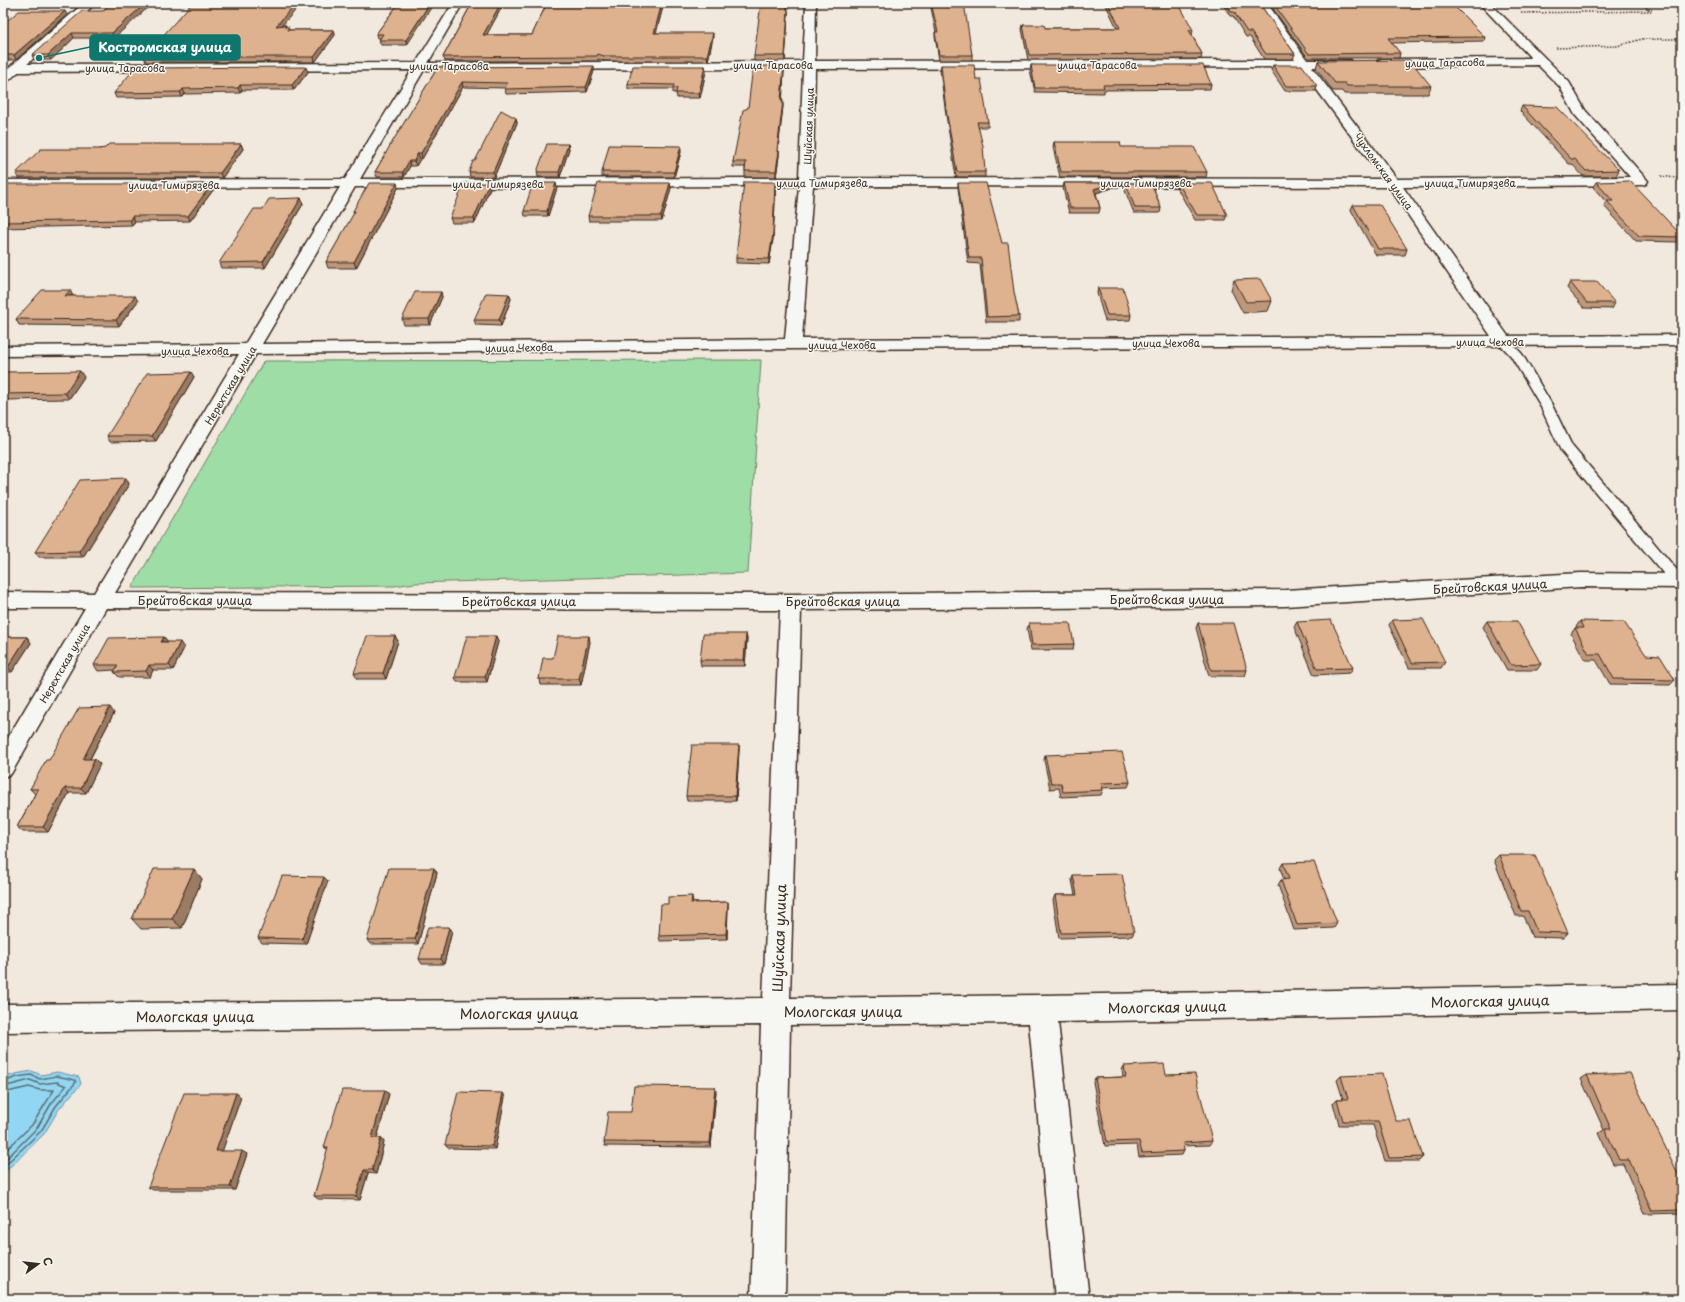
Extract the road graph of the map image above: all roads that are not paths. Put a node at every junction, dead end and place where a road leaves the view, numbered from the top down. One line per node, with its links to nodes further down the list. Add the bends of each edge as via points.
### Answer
1 (91, 3): 11 (street)
2 (458, 3): 9 (street, Нерехтская улица)
3 (811, 3): 7 (street, Шуйская улица)
4 (1262, 3): 8 (street, Чухломская улица)
5 (1484, 3): 6 (street)
6 (1542, 61): 8 (street, улица Тарасова); 15 (street, улица Тимирязева, via 1565,85 1580,112 1641,181)
7 (810, 64): 8 (street, улица Тарасова); 9 (street, улица Тарасова); 13 (street, Шуйская улица)
8 (1304, 64): 15 (street, Чухломская улица)
9 (420, 65): 11 (street, улица Тарасова); 14 (street, Нерехтская улица)
10 (3, 68): 11 (street, улица Тарасова)
11 (16, 68): 12 (street)
12 (3, 79)
13 (806, 182): 14 (street, улица Тимирязева); 15 (street, улица Тимирязева); 19 (street, Шуйская улица)
14 (351, 183): 16 (street, улица Тимирязева); 20 (street, Нерехтская улица)
15 (1393, 183): 17 (street, Чухломская улица)
16 (3, 184)
17 (1503, 340): 18 (street, улица Чехова); 19 (street, улица Чехова); 22 (lane, via 1516,354 1545,403 1566,448 1638,535)
18 (1682, 340)
19 (793, 344): 20 (street, улица Чехова)
20 (251, 350): 21 (street, улица Чехова); 24 (street, Нерехтская улица)
21 (3, 351)
22 (1680, 580): 25 (street, Брейтовская улица, via 1581,580 1285,598)
23 (3, 600): 24 (street, Брейтовская улица)
24 (100, 600): 25 (street, Брейтовская улица); 26 (street, Нерехтская улица)
25 (791, 602): 29 (street, Шуйская улица)
26 (3, 767)
27 (1682, 997): 28 (street, Мологская улица)
28 (1042, 1009): 29 (street, Мологская улица); 32 (street)
29 (776, 1011): 30 (street, Мологская улица); 31 (street, Шуйская улица)
30 (3, 1018)
31 (768, 1299)
32 (1072, 1299)

